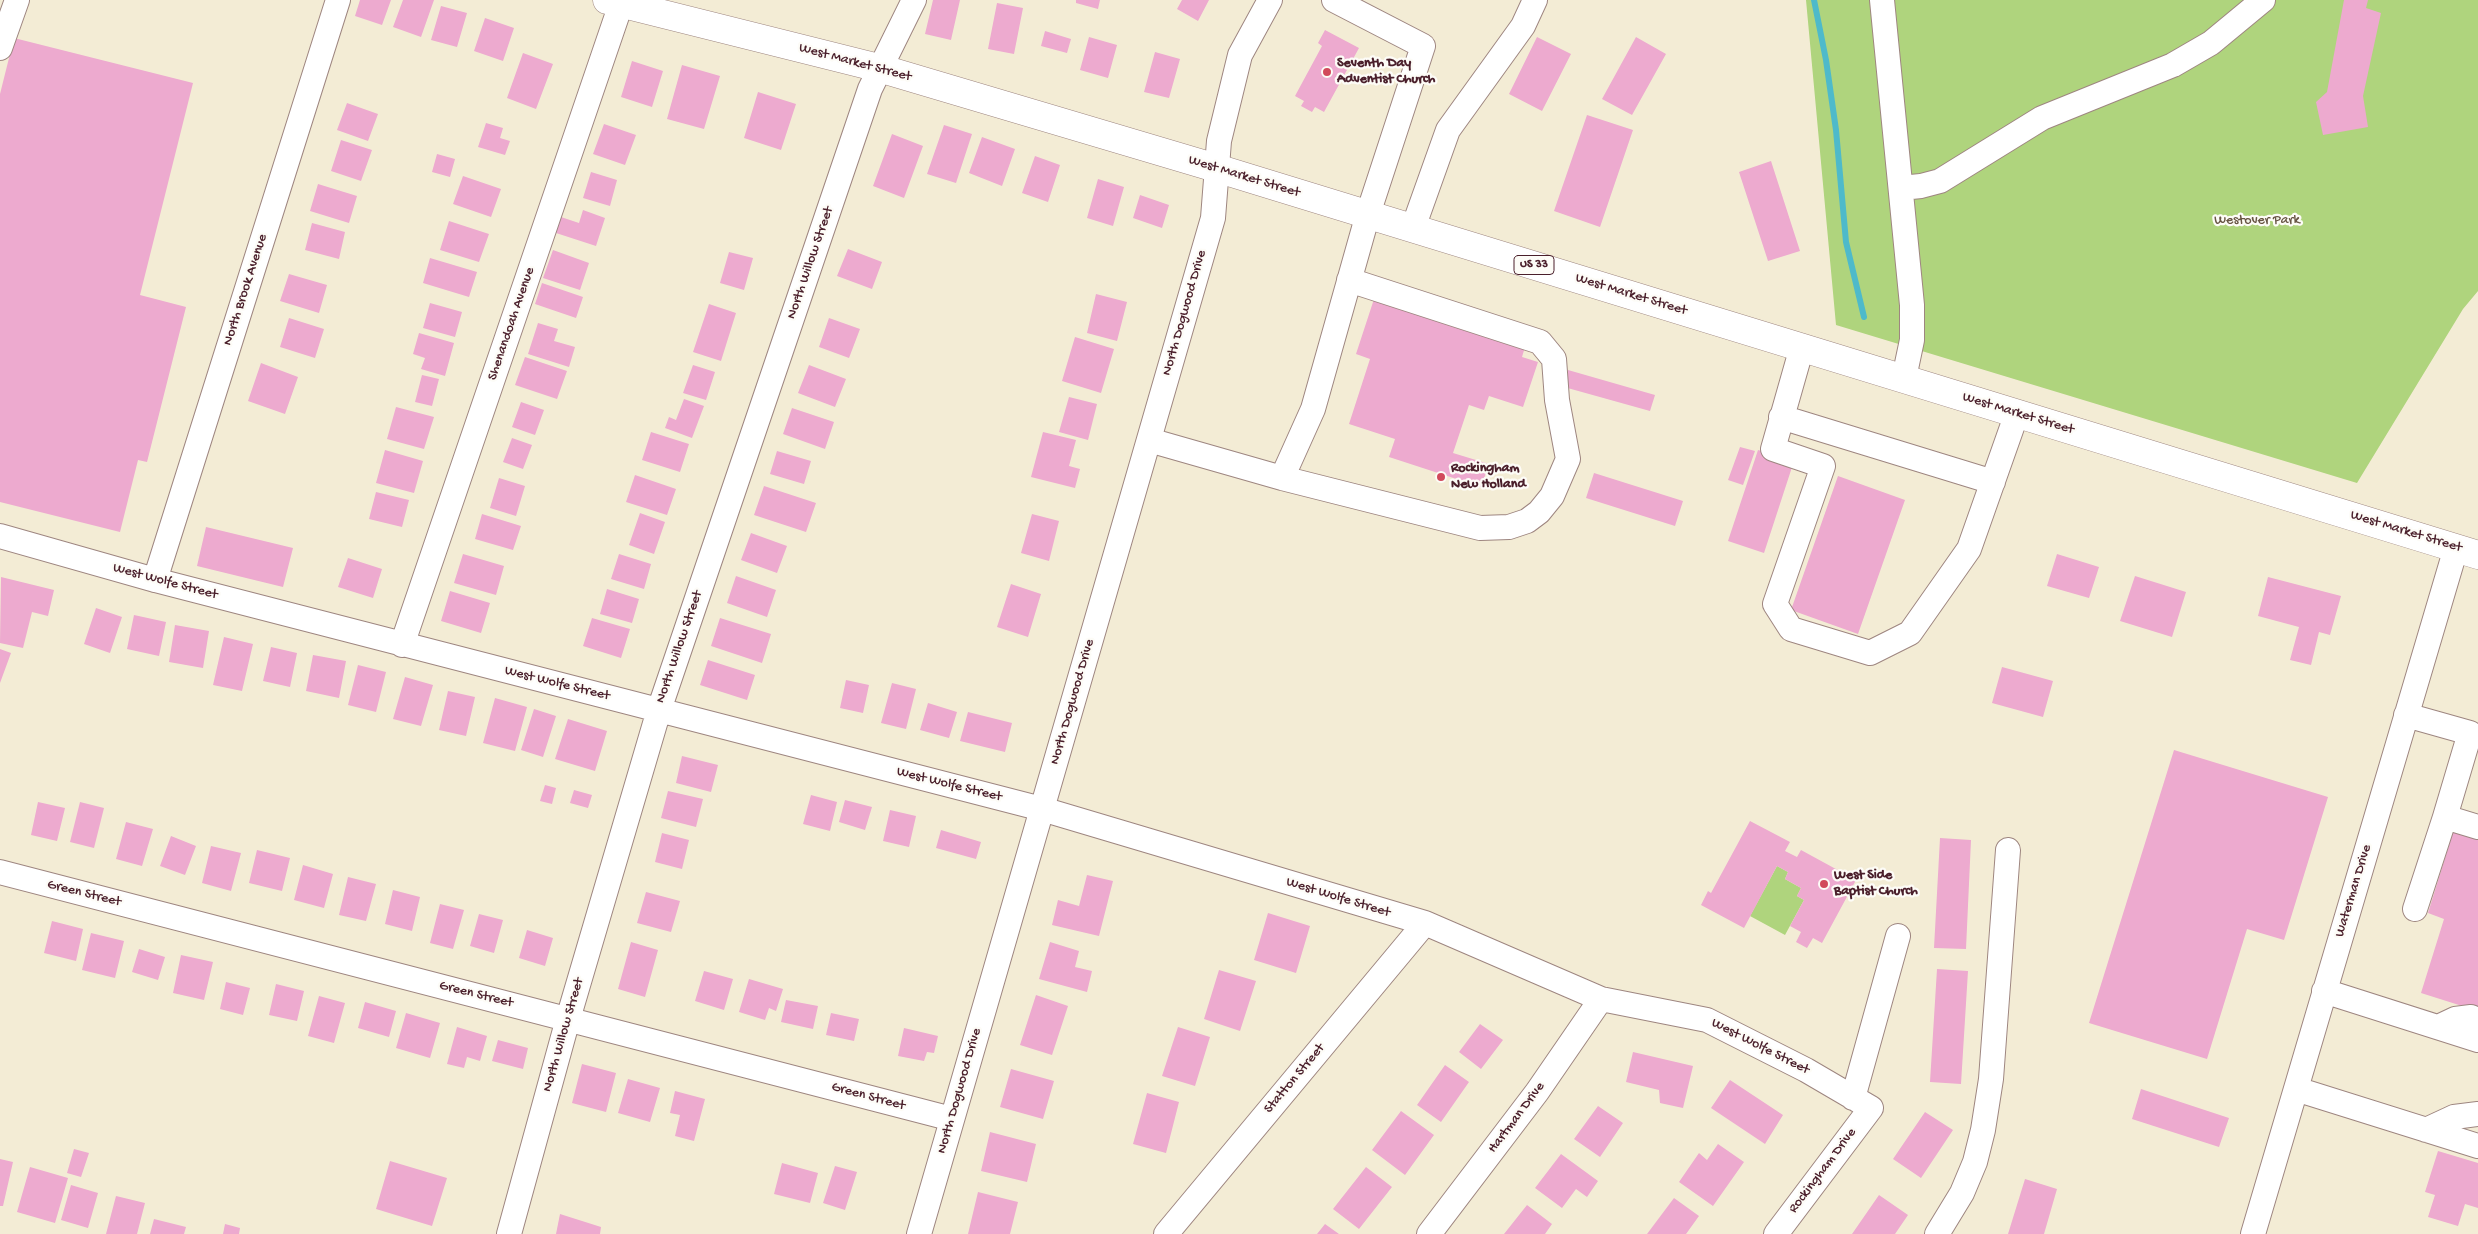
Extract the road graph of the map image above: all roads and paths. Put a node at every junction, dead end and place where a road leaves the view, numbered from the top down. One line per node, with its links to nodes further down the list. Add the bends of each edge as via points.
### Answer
1 (17, 0): 10 (street)
2 (338, 0): 26 (street, North Brook Avenue)
3 (914, 0): 11 (street, North Willow Street)
4 (1270, 0): 12 (street, North Dogwood Drive, via 1240,55)
5 (1334, 0): 14 (street, via 1422,46)
6 (1535, 0): 15 (street, via 1523,26 1448,130)
7 (1882, 0): 13 (street)
8 (2263, 0): 13 (street, via 2212,42 2173,65 2042,118 1940,181)
9 (614, 2): 11 (main road, West Market Street / US 33); 27 (street, Shenandoah Avenue)
10 (0, 48)
11 (879, 68): 12 (main road, West Market Street / US 33); 28 (street, North Willow Street)
12 (1216, 168): 14 (main road, West Market Street / US 33); 21 (street, North Dogwood Drive, via 1213,218)
13 (1901, 188): 18 (street, via 1913,325)
14 (1368, 214): 15 (main road, West Market Street / US 33); 16 (street)
15 (1413, 228): 17 (main road, West Market Street / US 33)
16 (1349, 280): 22 (street, via 1313,409); 22 (street, via 1540,342 1554,359 1557,400 1568,459 1542,510 1526,521 1498,529 1443,520)
17 (1802, 347): 18 (main road, West Market Street / US 33); 20 (street)
18 (1904, 378): 19 (main road, West Market Street / US 33)
19 (2017, 413): 23 (street); 25 (main road, West Market Street / US 33)
20 (1781, 417): 23 (street); 23 (street, via 1773,449 1823,466 1775,604 1791,629 1870,653 1910,633 1969,549)
21 (1149, 440): 22 (street); 31 (street, North Dogwood Drive)
22 (1282, 478)
23 (1993, 482)
24 (0, 536): 26 (street, West Wolfe Street)
25 (2467, 551): 29 (street, Waterman Drive)
26 (155, 580): 27 (street, West Wolfe Street)
27 (402, 644): 28 (street, West Wolfe Street)
28 (659, 710): 31 (street, West Wolfe Street); 41 (street, North Willow Street)
29 (2406, 715): 30 (street); 39 (street, Waterman Drive)
30 (2474, 735): 32 (street)
31 (1042, 809): 37 (street, West Wolfe Street); 48 (street, North Dogwood Drive)
32 (2444, 817): 33 (street); 36 (street)
33 (2478, 827)
34 (2008, 850): 56 (street, via 1991,1079 1984,1130 1962,1193)
35 (0, 872): 41 (street, Green Street)
36 (2415, 909)
37 (1425, 923): 40 (street, West Wolfe Street); 53 (street, Statton Street)
38 (1898, 936): 46 (street)
39 (2324, 991): 43 (street); 45 (street, Waterman Drive)
40 (1601, 999): 46 (street, West Wolfe Street, via 1707,1020 1806,1070); 54 (street, Hartman Drive, via 1538,1092)
41 (568, 1019): 48 (street, Green Street); 51 (street, North Willow Street)
42 (2478, 1020): 43 (street, via 2455,1018)
43 (2438, 1027): 44 (street)
44 (2478, 1040)
45 (2296, 1089): 49 (street); 57 (street, Waterman Drive)
46 (1862, 1103): 55 (street, Rockingham Drive)
47 (2478, 1114): 49 (street, via 2454,1117)
48 (952, 1119): 52 (street, North Dogwood Drive)
49 (2426, 1130): 50 (street)
50 (2478, 1146)
51 (509, 1234)
52 (920, 1234)
53 (1166, 1234)
54 (1429, 1234)
55 (1776, 1234)
56 (1937, 1234)
57 (2253, 1234)

